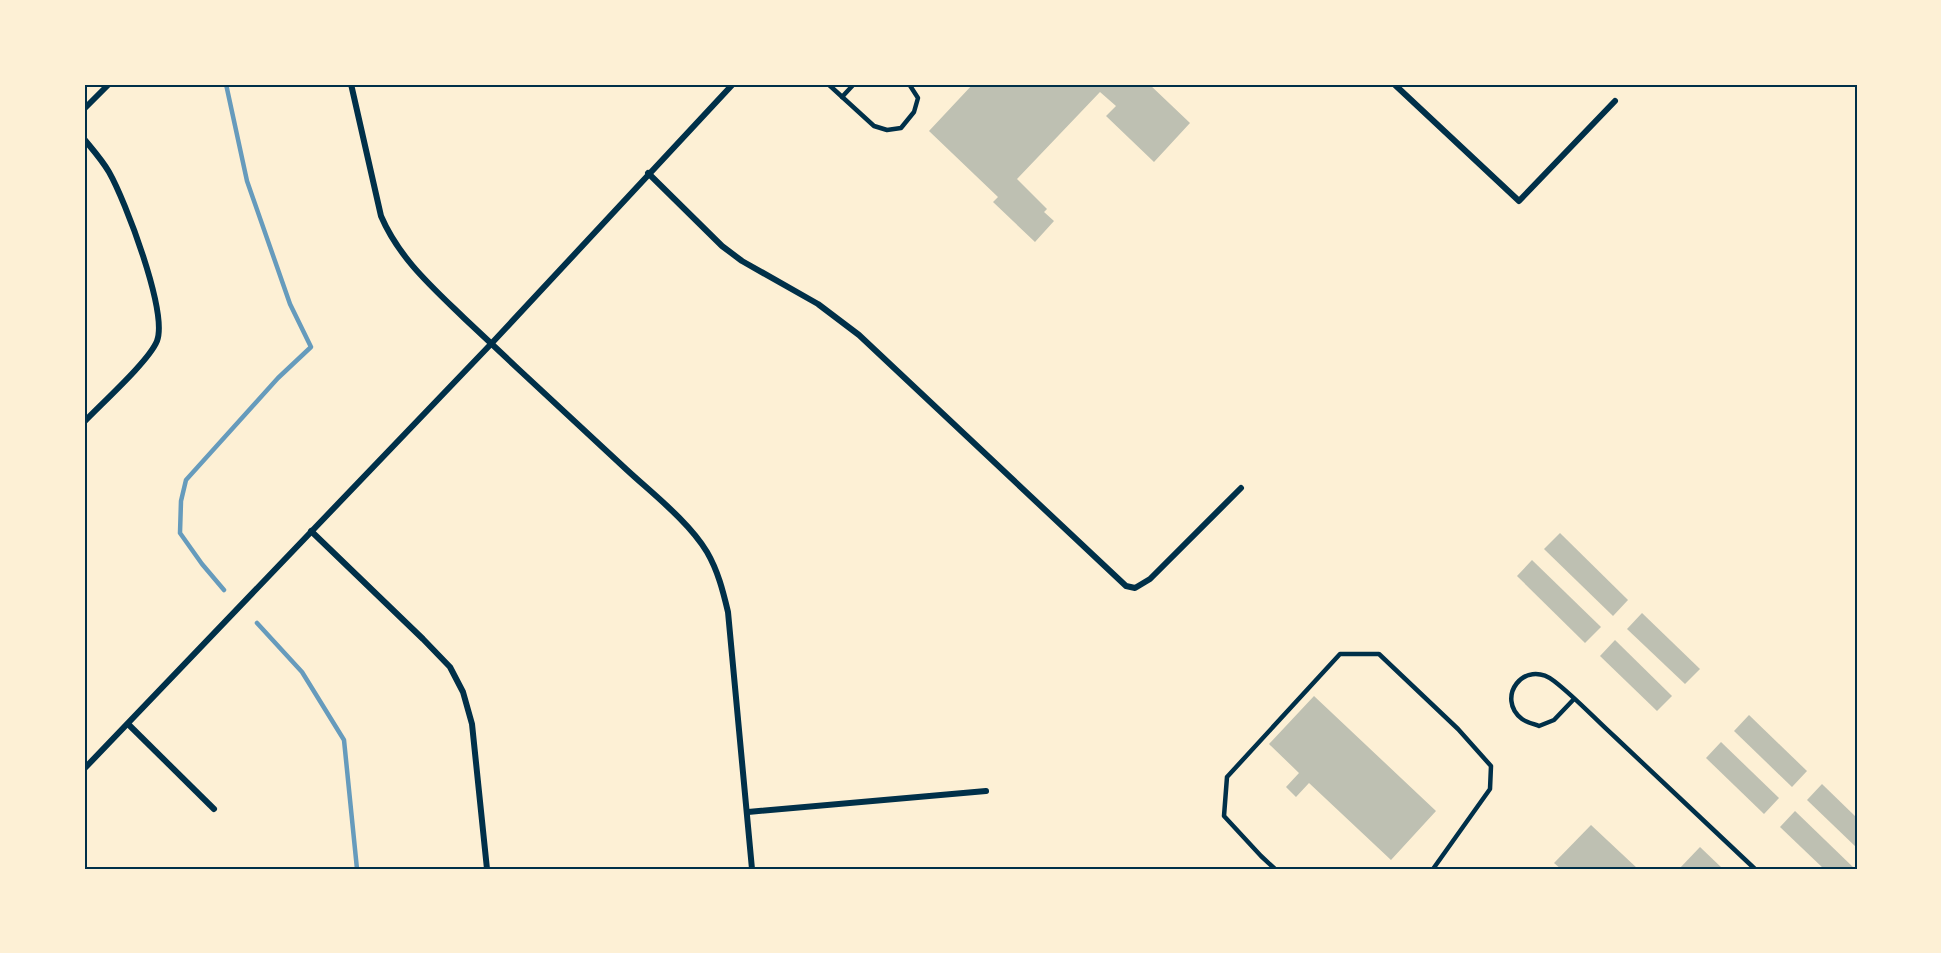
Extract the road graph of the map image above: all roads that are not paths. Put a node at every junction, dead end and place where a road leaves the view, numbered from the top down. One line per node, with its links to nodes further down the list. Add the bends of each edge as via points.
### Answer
1 (109, 84): 10 (street)
2 (351, 84): 13 (street, via 375,194 389,236 420,276)
3 (733, 84): 12 (street)
4 (828, 84): 8 (lane)
5 (854, 84): 8 (lane)
6 (909, 84): 8 (lane, via 918,98 914,112 900,128 874,126)
7 (1394, 84): 9 (street, via 1519,201)
8 (842, 97)
9 (1615, 101)
10 (84, 109)
11 (84, 140): 14 (street, via 108,171 127,211 154,292 159,320 158,338 147,357)
12 (648, 173): 13 (street); 15 (street, via 722,246 818,304 859,335 1121,583 1135,588 1150,579)
13 (491, 344): 16 (street); 22 (street, via 659,500 707,552 719,577 728,612)
14 (84, 422)
15 (1241, 488)
16 (311, 531): 18 (street); 23 (street, via 423,639 457,678 472,724)
17 (1574, 699): 17 (lane, via 1552,679 1534,673 1524,676 1511,694 1513,706 1522,719 1539,726 1554,720); 27 (lane)
18 (128, 724): 19 (street); 21 (street)
19 (84, 770)
20 (986, 791): 22 (street)
21 (214, 808)
22 (748, 812): 24 (street)
23 (487, 869)
24 (752, 869)
25 (1275, 869): 26 (lane, via 1224,816 1227,777 1340,654 1379,654 1491,766 1490,789)
26 (1433, 869)
27 (1755, 869)

